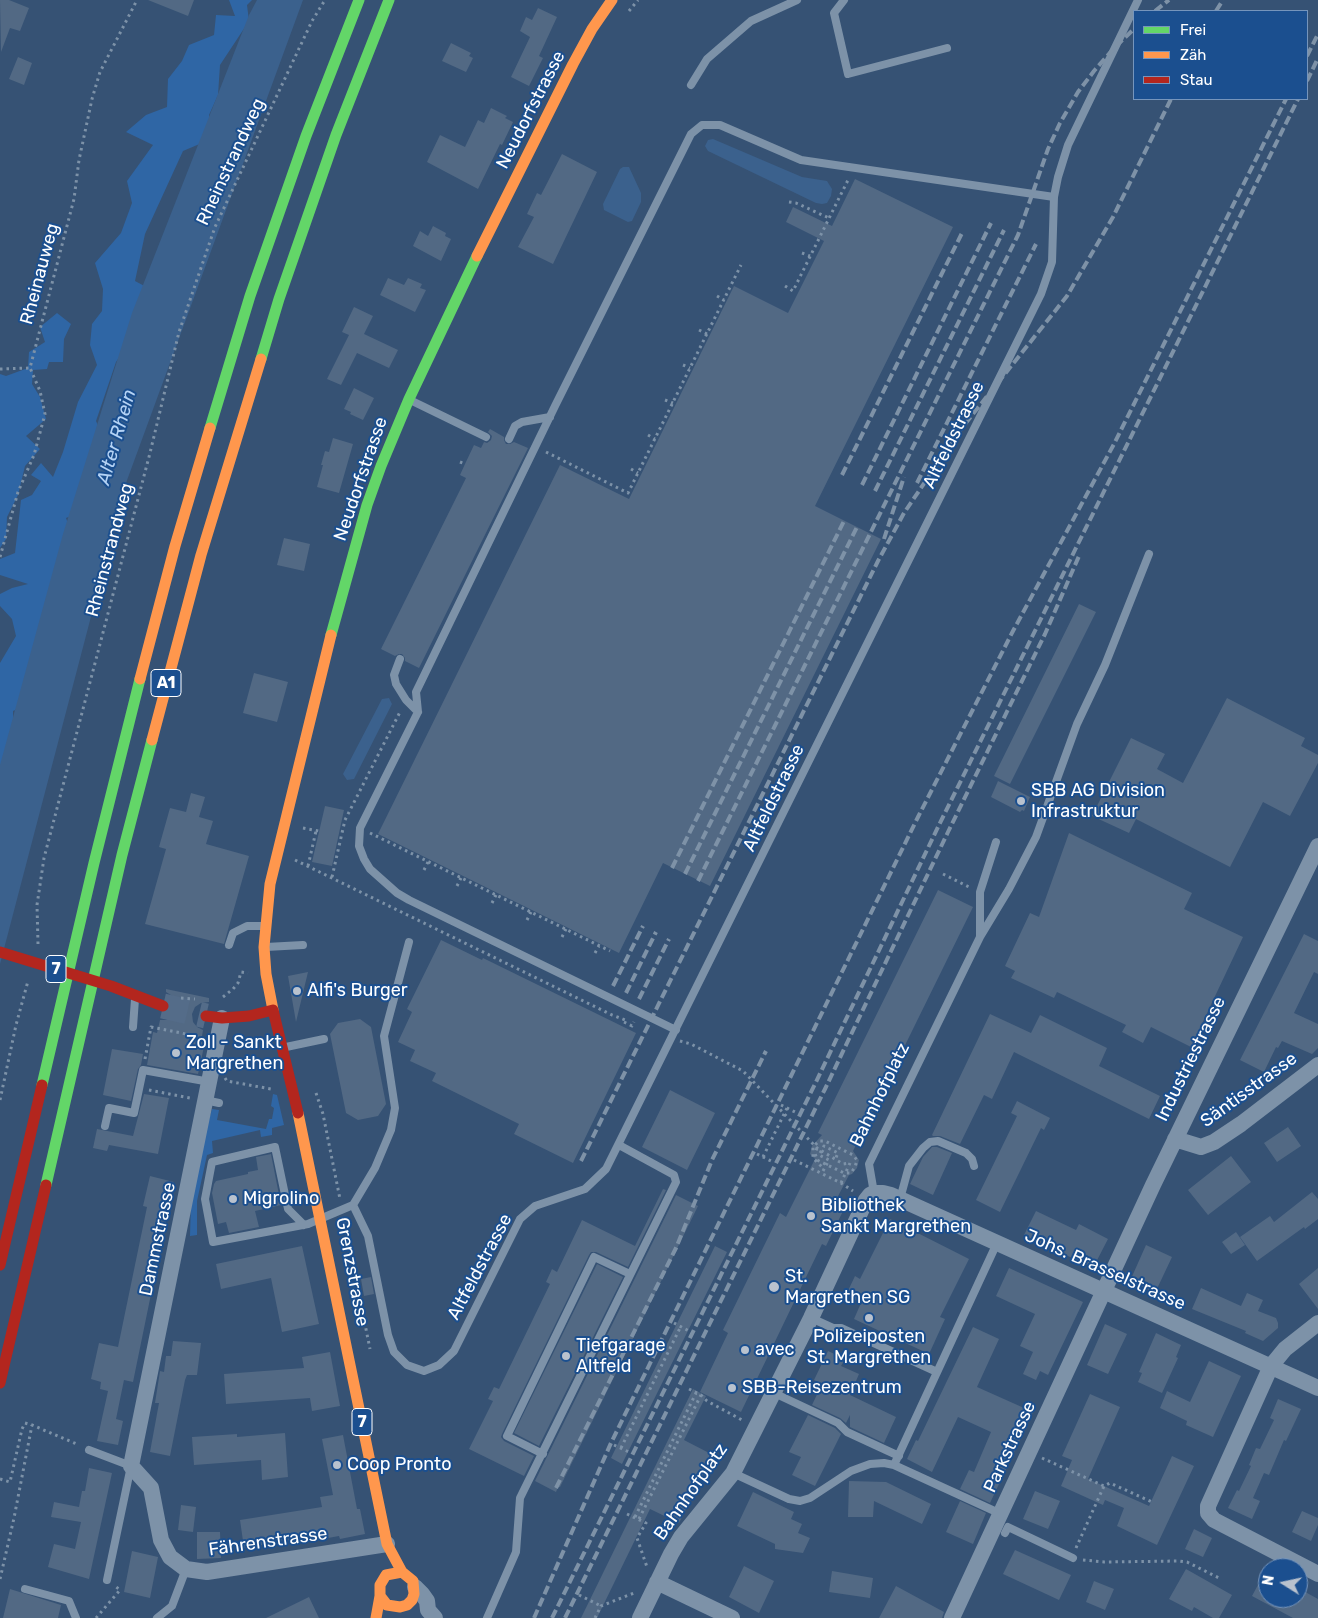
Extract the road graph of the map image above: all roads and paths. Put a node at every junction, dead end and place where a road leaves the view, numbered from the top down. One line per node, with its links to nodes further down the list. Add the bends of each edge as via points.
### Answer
1 (137, 0): 25 (path, Rheinauweg, via 100,72 92,99 74,199)
2 (325, 0): 72 (path, Rheinstrandweg, via 312,21 215,227 179,332 44,858 37,905)
3 (359, 0): 122 (main road, A1, via 306,136 250,296 175,546 94,863)
4 (390, 0): 132 (main road, A1, via 340,126 279,299 204,546 122,855)
5 (612, 0): 27 (main road, Neudorfstrasse, via 573,64)
6 (797, 0): 10 (lane, via 751,21 707,59)
7 (844, 0): 9 (lane, via 834,13 848,74)
8 (1133, 10): 12 (lane, Altfeldstrasse, via 1068,145)
9 (947, 48)
10 (691, 85)
11 (854, 168): 12 (lane); 14 (path); 30 (lane, via 801,160 720,125 702,125 690,134)
12 (1054, 197): 88 (lane, Altfeldstrasse, via 1052,262 1041,294)
13 (789, 202): 14 (path)
14 (829, 218): 16 (path)
15 (802, 253): 16 (path)
16 (810, 256): 18 (path, via 793,290)
17 (741, 265): 20 (path)
18 (785, 286)
19 (717, 296): 20 (path)
20 (724, 300): 22 (path)
21 (699, 330): 22 (path)
22 (707, 334): 26 (path)
23 (682, 365): 26 (path)
24 (0, 368): 25 (path)
25 (30, 368): 41 (path, via 45,414)
26 (690, 368): 29 (path)
27 (408, 399): 32 (lane); 63 (main road, Neudorfstrasse, via 367,505 338,606 274,866)
28 (665, 400): 29 (path)
29 (673, 403): 34 (path)
30 (550, 417): 33 (lane, via 522,422 515,426); 43 (lane, via 416,692)
31 (648, 435): 34 (path)
32 (486, 437)
33 (509, 439)
34 (655, 439): 39 (path)
35 (546, 452): 39 (path, via 628,493)
36 (460, 462): 37 (path)
37 (465, 464)
38 (631, 470): 39 (path)
39 (638, 473)
40 (1149, 554): 66 (lane, via 1077,724 1036,837)
41 (0, 557)
42 (400, 659): 43 (lane, via 394,675 396,684)
43 (418, 712): 47 (lane)
44 (346, 820): 47 (path)
45 (343, 827): 55 (path)
46 (303, 828): 52 (path, via 317,831)
47 (360, 828): 51 (path); 88 (lane, via 359,846 364,860 397,893)
48 (996, 842): 58 (lane, Bahnhofplatz)
49 (1318, 846): 105 (street, Industriestrasse)
50 (295, 860): 52 (path)
51 (428, 862): 53 (path); 56 (path)
52 (308, 866): 55 (path)
53 (424, 870)
54 (944, 874): 58 (path)
55 (332, 877): 87 (path)
56 (461, 878): 57 (path); 59 (path)
57 (457, 886)
58 (980, 892): 66 (lane, Bahnhofplatz)
59 (496, 895): 60 (path); 61 (path)
60 (492, 903)
61 (531, 912): 62 (path); 64 (path)
62 (527, 920)
63 (266, 926): 68 (lane, via 247,926 233,933); 71 (main road, Neudorfstrasse)
64 (566, 929): 65 (path); 70 (path)
65 (562, 937)
66 (980, 937): 116 (lane, Bahnhofplatz, via 868,1164)
67 (409, 942): 118 (lane, via 384,1036 395,1108 391,1130)
68 (229, 945)
69 (303, 945): 71 (lane)
70 (599, 946): 73 (path); 75 (path)
71 (264, 947): 83 (main road, Neudorfstrasse)
72 (36, 951)
73 (610, 951)
74 (0, 952): 78 (main road, 7)
75 (595, 953)
76 (241, 972): 80 (path, via 233,989 224,997)
77 (28, 979): 98 (path)
78 (135, 994): 82 (main road, 7); 86 (lane)
79 (175, 997): 81 (path)
80 (215, 999)
81 (202, 1000)
82 (163, 1006)
83 (273, 1010): 85 (main road); 91 (main road, Grenzstrasse / 7)
84 (206, 1016): 85 (main road)
85 (222, 1018): 90 (street, Dammstrasse)
86 (133, 1027)
87 (640, 1027)
88 (675, 1034): 103 (path, via 744,1071); 106 (lane, Altfeldstrasse)
89 (324, 1039): 91 (lane)
90 (218, 1040): 92 (street, Dammstrasse); 94 (path, via 151,1028)
91 (282, 1048): 119 (main road, Grenzstrasse / 7)
92 (215, 1057): 95 (street, Dammstrasse); 97 (path, via 227,1081)
93 (1318, 1065): 105 (street, Säntisstrasse, via 1214,1142 1201,1146)
94 (142, 1070): 95 (lane); 96 (lane)
95 (210, 1082): 99 (street, Dammstrasse)
96 (139, 1088): 99 (path); 104 (lane, via 134,1113 109,1108)
97 (277, 1090)
98 (0, 1100)
99 (212, 1102): 148 (street, Dammstrasse)
100 (782, 1105): 102 (path)
101 (787, 1108): 103 (path)
102 (797, 1113)
103 (784, 1115): 107 (path); 109 (path)
104 (105, 1126)
105 (1174, 1139): 124 (street, Industriestrasse)
106 (619, 1145): 118 (lane, Altfeldstrasse, via 606,1169 584,1189 535,1206 520,1220 454,1351 439,1365 424,1371 406,1365 394,1352 368,1236); 123 (lane, via 674,1175 676,1182)
107 (817, 1148): 111 (path); 114 (path, via 818,1160 844,1173 851,1173 857,1160 853,1154 825,1140 819,1141 814,1147 813,1158)
108 (757, 1154): 109 (path)
109 (763, 1158): 112 (path)
110 (794, 1160): 114 (path)
111 (835, 1160): 114 (path, via 838,1153 824,1146 819,1156 829,1160); 115 (path, via 850,1163)
112 (773, 1162)
113 (974, 1166): 117 (lane, via 966,1153 938,1141 930,1142 909,1166)
114 (823, 1171): 115 (path)
115 (841, 1182): 116 (path)
116 (870, 1197): 117 (street, Johs. Brasselstrasse, via 883,1193); 125 (street, Bahnhofplatz)
117 (900, 1199): 121 (street, Johs. Brasselstrasse)
118 (354, 1205): 119 (lane)
119 (320, 1219): 120 (lane); 157 (main road, Grenzstrasse / 7)
120 (304, 1225): 120 (lane, via 288,1209 275,1147 212,1162 205,1199 213,1242)
121 (997, 1243): 124 (street, Johs. Brasselstrasse); 131 (lane)
122 (0, 1265)
123 (630, 1274): 145 (lane); 145 (lane, via 594,1257 507,1436)
124 (1103, 1292): 130 (street, Johs. Brasselstrasse); 144 (street, Parkstrasse)
125 (811, 1318): 131 (lane, via 841,1328); 136 (street, Bahnhofplatz)
126 (674, 1323): 128 (path)
127 (1318, 1323): 130 (street, via 1285,1349)
128 (681, 1326): 129 (path); 141 (path)
129 (689, 1331)
130 (1271, 1366): 133 (street, Johs. Brasselstrasse); 162 (street, via 1210,1500 1208,1513 1214,1520)
131 (937, 1372): 146 (lane)
132 (0, 1383)
133 (1318, 1388)
134 (689, 1390): 135 (path)
135 (696, 1393): 137 (path); 155 (path)
136 (774, 1393): 139 (street, Bahnhofplatz); 146 (lane)
137 (701, 1395): 139 (path); 155 (path)
138 (32, 1425): 142 (path); 150 (path, via 25,1424 22,1430 10,1482); 165 (path)
139 (757, 1427): 149 (street, Bahnhofplatz)
140 (614, 1445): 141 (path)
141 (621, 1448): 143 (path)
142 (89, 1450): 148 (lane)
143 (629, 1452)
144 (1030, 1453): 151 (path); 154 (street, Parkstrasse)
145 (542, 1454): 180 (lane, via 520,1498 516,1552)
146 (899, 1456): 147 (lane)
147 (894, 1465): 149 (lane, via 870,1464 851,1470 810,1498 800,1501); 154 (lane)
148 (131, 1466): 159 (street, Fährenstrasse, via 151,1488 161,1540 170,1557); 166 (lane)
149 (733, 1473): 164 (street, Bahnhofplatz)
150 (0, 1479)
151 (1104, 1486): 152 (path, via 1110,1482); 158 (path)
152 (1152, 1502)
153 (627, 1514): 155 (path)
154 (1001, 1514): 184 (street, Parkstrasse)
155 (637, 1518): 164 (path, via 646,1523 637,1538)
156 (1005, 1533): 158 (lane, via 1008,1527)
157 (387, 1544): 159 (street, Fährenstrasse, via 207,1572); 160 (main road, Grenzstrasse / 7); 161 (main road, Grenzstrasse / 7)
158 (1072, 1558): 163 (path, via 1092,1562 1187,1562)
159 (186, 1569): 177 (lane, via 172,1606)
160 (382, 1569): 161 (main road, via 391,1573); 171 (main road, 7)
161 (402, 1572): 168 (main road, 7)
162 (1318, 1574)
163 (1219, 1578)
164 (650, 1579): 182 (street, Bahnhofplatz); 183 (street)
165 (0, 1580)
166 (107, 1580): 176 (path, via 120,1590)
167 (638, 1584): 173 (path, via 634,1593)
168 (415, 1587): 172 (main road, via 412,1600); 174 (street, via 427,1601)
169 (25, 1589): 175 (lane, via 69,1601)
170 (579, 1595): 173 (path)
171 (380, 1596): 172 (main road, via 388,1605); 178 (main road, 7)
172 (400, 1606): 174 (street); 179 (main road)
173 (601, 1606): 181 (path)
174 (431, 1614)
175 (76, 1618)
176 (96, 1618)
177 (157, 1618)
178 (376, 1618)
179 (383, 1618)
180 (487, 1618)
181 (595, 1618)
182 (640, 1618)
183 (732, 1618)
184 (952, 1618)

